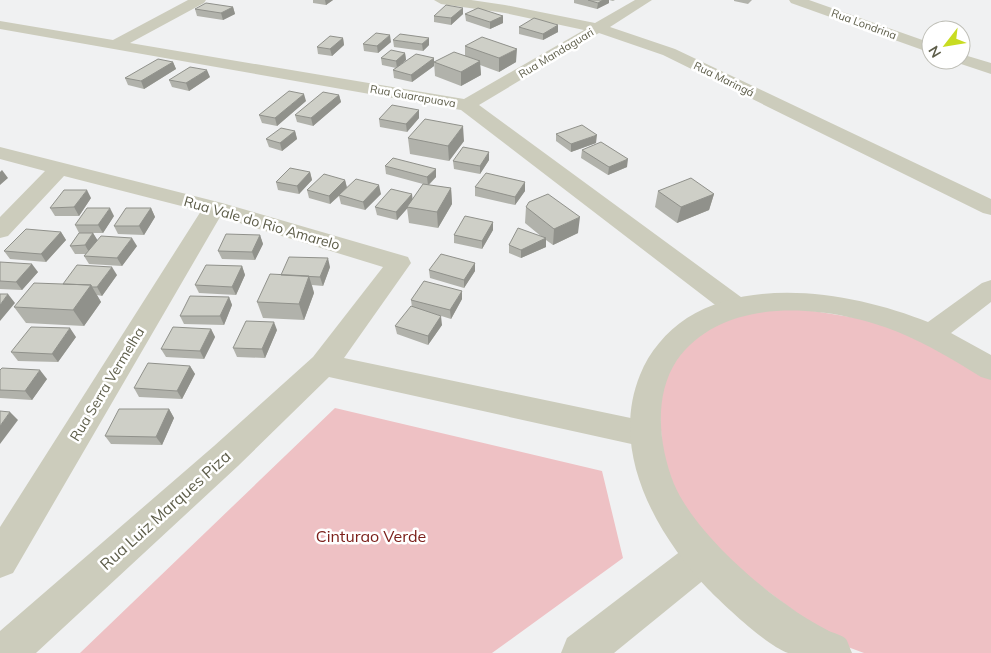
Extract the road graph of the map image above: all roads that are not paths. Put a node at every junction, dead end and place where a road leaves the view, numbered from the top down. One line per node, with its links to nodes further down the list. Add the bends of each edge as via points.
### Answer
1 (200, 0): 7 (street)
2 (441, 0): 6 (street, Rua Maringá)
3 (645, 0): 6 (street, Rua Mandaguari)
4 (796, 0): 8 (street, Rua Londrina)
5 (0, 25): 7 (street, Rua Guarapuava)
6 (598, 28): 11 (street, Rua Mandaguari); 15 (street, Rua Maringá, via 668,52)
7 (116, 44): 11 (street, Rua Guarapuava)
8 (921, 44)
9 (971, 62): 10 (street)
10 (991, 69)
11 (467, 105): 18 (street, Rua Guarapuava)
12 (0, 154): 13 (street, Rua Vale do Rio Amarelo)
13 (59, 169): 14 (street, Rua Vale do Rio Amarelo); 16 (street)
14 (214, 208): 20 (street, Rua Vale do Rio Amarelo, via 399,263); 24 (street, Rua Serra Vermelha)
15 (991, 208)
16 (0, 231)
17 (991, 289): 19 (street)
18 (736, 307): 19 (street, via 786,301 848,306); 22 (street, via 709,317 685,332 668,350 655,371 646,396)
19 (931, 334): 21 (street)
20 (323, 365): 22 (street); 25 (street, Rua Luiz Marques Piza)
21 (991, 369)
22 (645, 434): 23 (street, via 648,455 659,486 677,522)
23 (703, 557): 26 (street); 27 (street, via 740,594 779,624)
24 (0, 560)
25 (6, 653)
26 (582, 653)
27 (831, 653)

